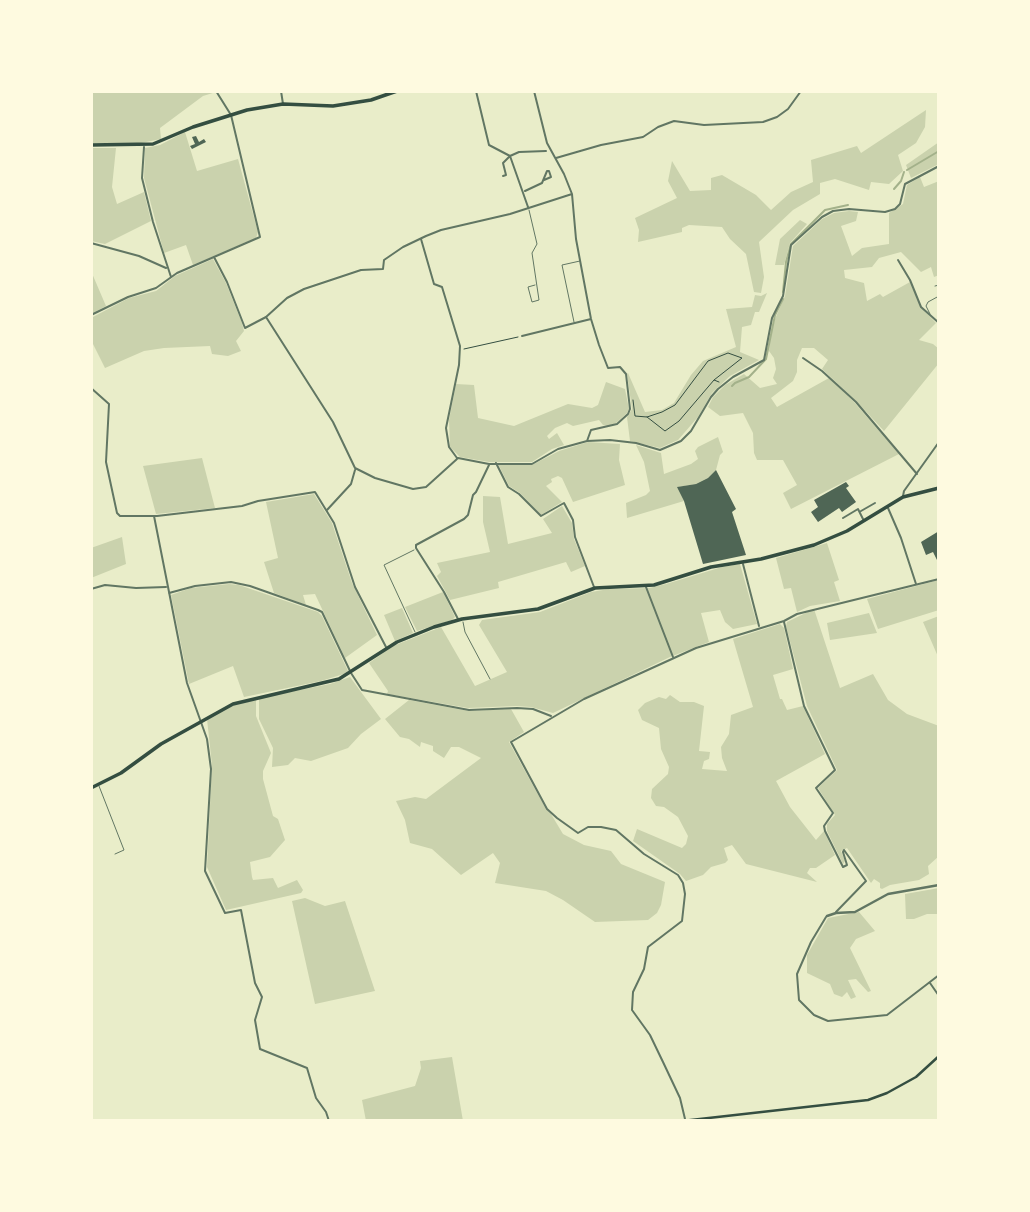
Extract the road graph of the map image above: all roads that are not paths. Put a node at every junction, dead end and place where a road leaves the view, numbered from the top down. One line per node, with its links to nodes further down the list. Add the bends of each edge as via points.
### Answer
1 (216, 91): 8 (street)
2 (281, 91): 7 (street)
3 (397, 91): 7 (main road, via 333,106)
4 (476, 91): 12 (street, via 489,145)
5 (534, 91): 13 (street, via 547,144)
6 (801, 91): 13 (street, via 788,109 763,122 704,125 674,121 643,137)
7 (284, 104): 8 (main road)
8 (231, 115): 10 (main road); 22 (street, via 260,234)
9 (91, 145): 10 (main road)
10 (144, 146): 25 (street, via 142,178)
11 (545, 151): 12 (street)
12 (510, 156): 15 (street, via 503,163); 17 (street)
13 (556, 158): 18 (street)
14 (939, 166): 40 (street, via 905,184 895,209 834,211 791,245 783,296 772,318 764,360 718,389 681,440 660,450 636,443)
15 (503, 176)
16 (544, 180): 17 (street)
17 (524, 191): 19 (street)
18 (572, 194): 19 (street); 24 (street)
19 (528, 208): 20 (street); 27 (lane, via 537,244 532,253)
20 (421, 238): 32 (street, via 384,260 383,269 361,270 304,289); 44 (street, via 460,346 446,429 449,447)
21 (91, 243): 25 (street)
22 (214, 257): 26 (street); 32 (street, via 245,328)
23 (898, 260): 34 (street, via 921,307)
24 (580, 261): 33 (street); 36 (lane, via 562,265)
25 (167, 268): 26 (street)
26 (171, 277): 31 (street)
27 (535, 285): 27 (lane, via 539,300 532,302 528,287)
28 (939, 285): 29 (lane)
29 (935, 286)
30 (939, 296): 34 (lane, via 926,306)
31 (91, 316)
32 (266, 317): 47 (street, via 333,422)
33 (592, 319): 36 (street); 40 (street, via 606,367 620,367 626,374 629,403 628,414 617,425 591,430)
34 (934, 319): 35 (street)
35 (939, 323)
36 (574, 324): 37 (street)
37 (522, 337)
38 (803, 358): 48 (street, via 856,402)
39 (91, 388): 55 (street, via 109,404 106,462 114,510 120,516)
40 (587, 441): 45 (street, via 558,449 532,464)
41 (939, 442): 42 (street)
42 (937, 447): 43 (street); 48 (street)
43 (939, 451)
44 (458, 458): 46 (street); 47 (street, via 426,487 413,489)
45 (496, 463): 46 (street); 64 (street, via 508,487 541,516 564,503)
46 (489, 464): 58 (street, via 472,495 468,515)
47 (355, 468): 53 (street, via 351,484)
48 (917, 474): 50 (street)
49 (939, 488): 50 (main road)
50 (903, 498): 52 (main road)
51 (875, 503): 54 (street)
52 (887, 507): 57 (main road); 61 (street)
53 (326, 511): 55 (street, via 316,492); 71 (street, via 355,587)
54 (859, 512): 56 (street); 57 (street)
55 (155, 516): 63 (street)
56 (843, 518)
57 (864, 521): 59 (main road, via 814,545)
58 (416, 548): 67 (street); 70 (lane, via 384,565)
59 (742, 561): 62 (main road); 69 (street)
60 (939, 579): 61 (street)
61 (916, 585): 68 (street)
62 (646, 586): 64 (main road); 72 (street)
63 (168, 587): 65 (street, via 105,585); 66 (street)
64 (595, 588): 67 (main road, via 538,610)
65 (91, 589)
66 (169, 593): 73 (street, via 231,582 318,610); 76 (street, via 187,683)
67 (460, 620): 70 (main road); 74 (lane)
68 (783, 621): 69 (street); 81 (street, via 804,706 835,770 816,788 833,813 825,831 843,867 847,865 844,850 866,881)
69 (759, 627): 72 (street)
70 (415, 634): 71 (main road)
71 (387, 648): 73 (main road)
72 (673, 658): 75 (street)
73 (351, 673): 75 (street, via 362,690 469,710 533,709); 76 (main road, via 240,701)
74 (490, 679)
75 (552, 716): 88 (street, via 511,742 547,809 578,833 589,827 616,830 683,883 682,921 648,947 632,1010 650,1035)
76 (200, 721): 77 (main road); 87 (street, via 211,769 205,871 225,913 241,910 255,983 262,997 255,1020 260,1049 307,1068)
77 (99, 784): 78 (main road); 79 (lane, via 124,850)
78 (91, 788)
79 (115, 854)
80 (939, 886): 81 (street, via 888,894 855,912)
81 (836, 913): 82 (street)
82 (827, 916): 84 (street, via 797,974 799,1000 814,1015 828,1021 887,1015)
83 (939, 975): 84 (street)
84 (929, 982): 85 (street)
85 (939, 996)
86 (939, 1056): 88 (main road, via 916,1077 868,1100)
87 (329, 1121)
88 (687, 1121)

